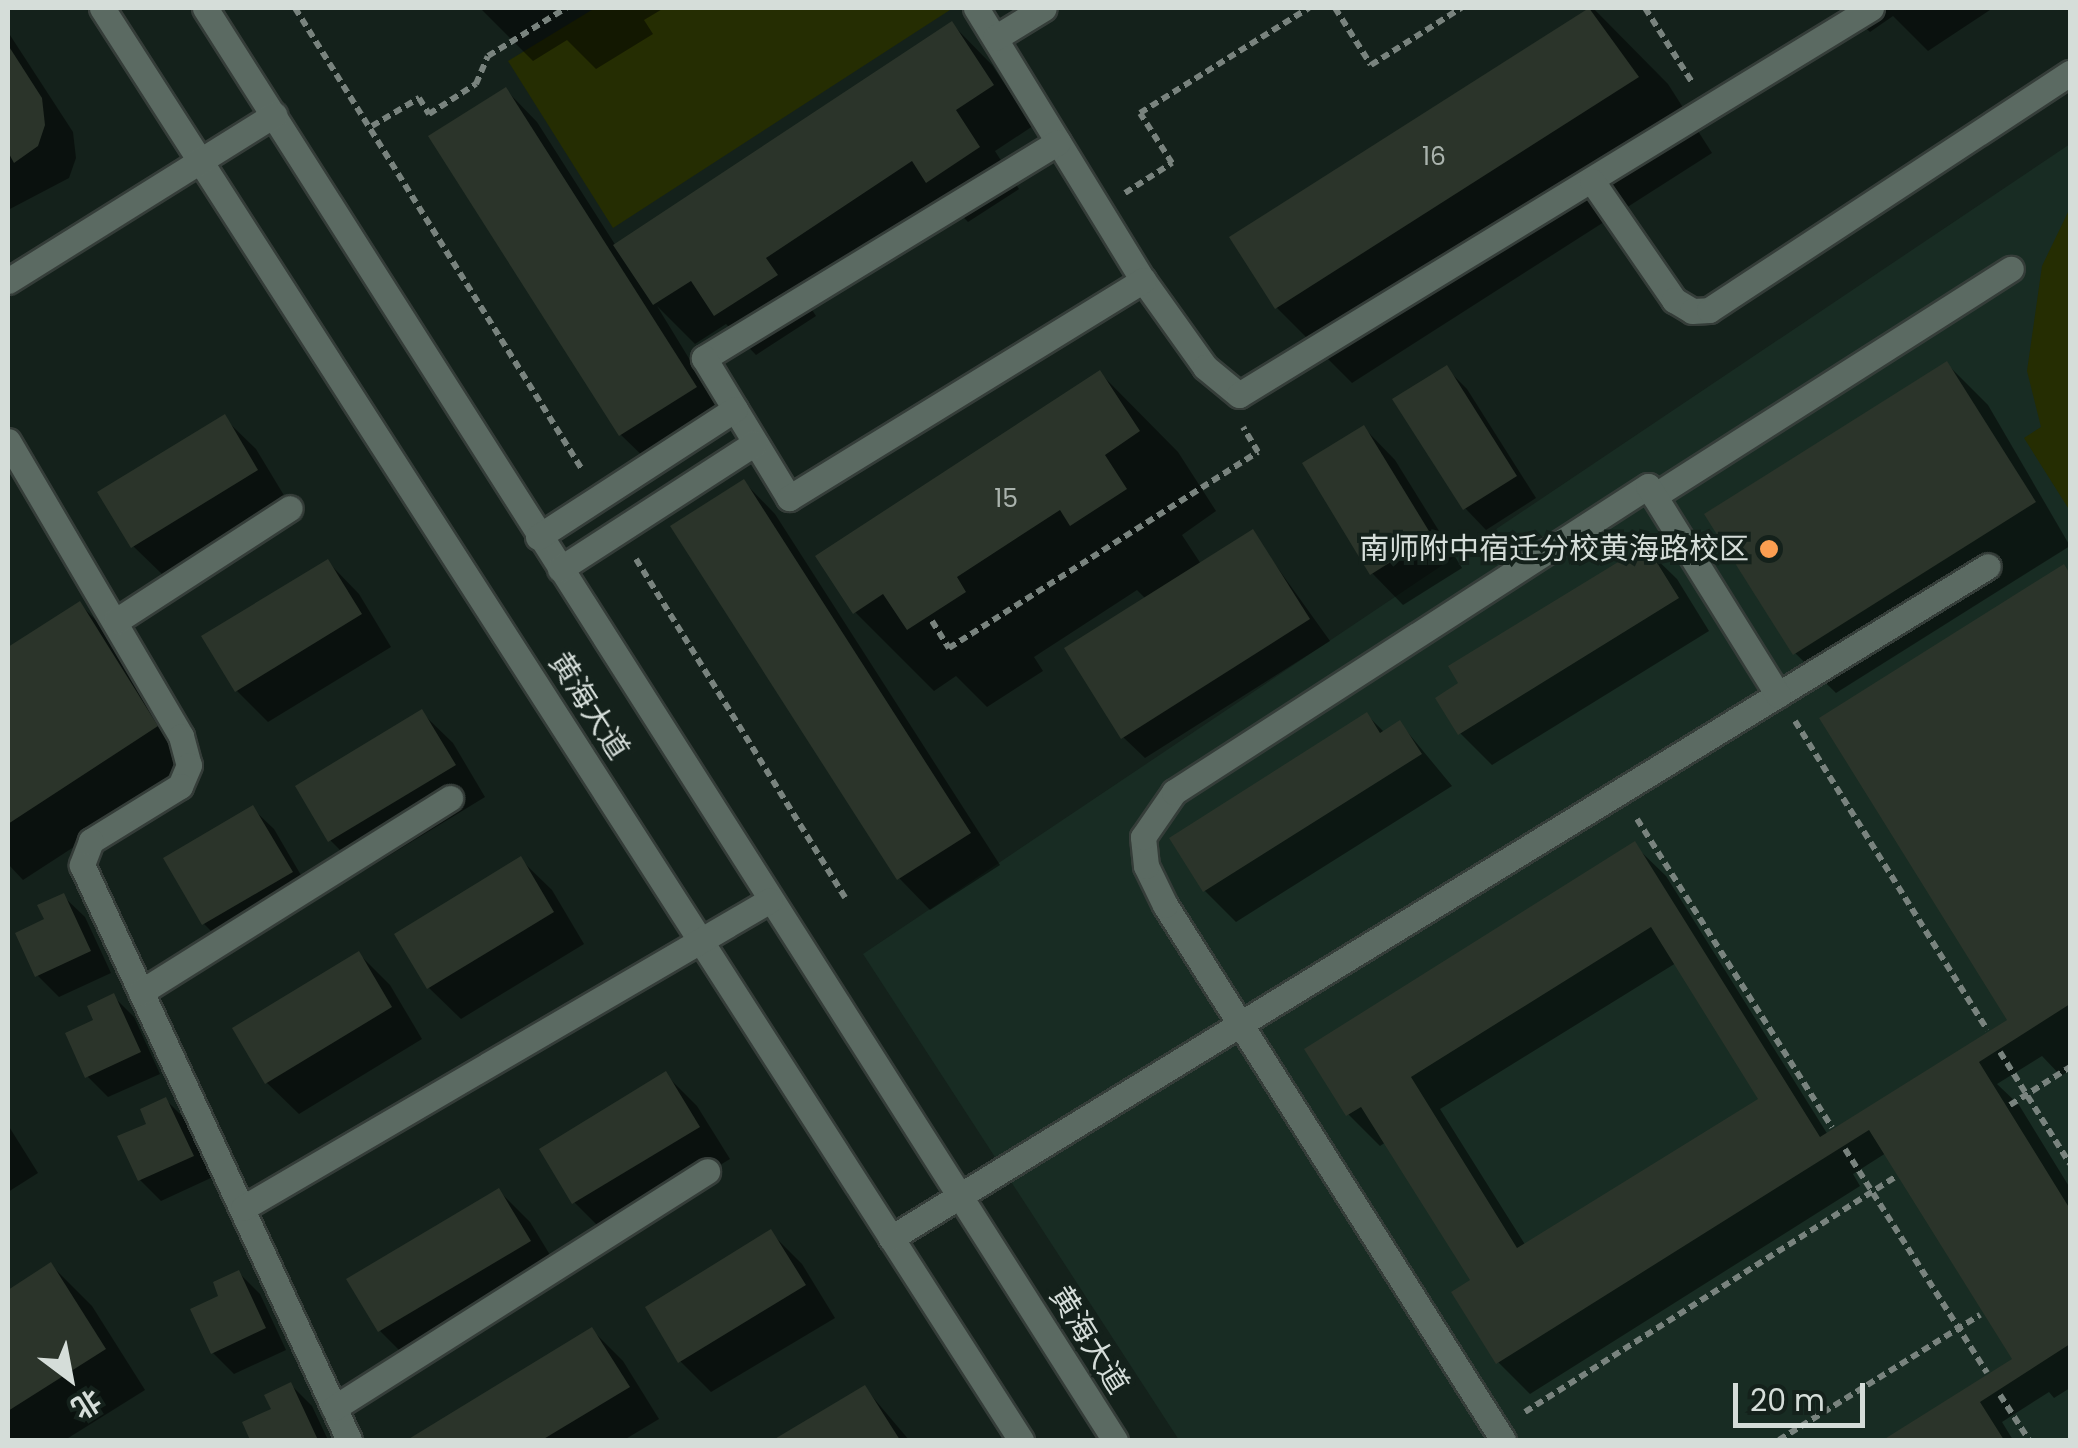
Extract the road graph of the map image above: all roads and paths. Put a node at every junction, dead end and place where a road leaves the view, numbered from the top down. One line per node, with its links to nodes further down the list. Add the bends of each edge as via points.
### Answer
1 (102, 8): 18 (street, 黄海大道)
2 (205, 8): 15 (street, 黄海大道)
3 (295, 8): 16 (path)
4 (566, 8): 16 (path, via 488,56 476,84 430,114 418,98)
5 (976, 8): 12 (street)
6 (1044, 8): 12 (street)
7 (1308, 8): 20 (path, via 1140,114 1172,163)
8 (1334, 8): 9 (path, via 1372,64)
9 (1461, 8)
10 (1644, 8): 14 (path)
11 (1870, 8): 14 (street)
12 (995, 38): 17 (street)
13 (2070, 72): 19 (street, via 1709,310 1674,300)
14 (1709, 108): 19 (street)
15 (274, 116): 18 (street); 32 (street, 黄海大道)
16 (372, 126): 29 (path)
17 (1058, 142): 20 (street); 24 (street, via 704,358)
18 (200, 161): 22 (street); 42 (street, 黄海大道)
19 (1592, 181): 23 (street, via 1239,395 1205,367)
20 (1100, 209): 23 (street)
21 (2012, 270): 28 (street)
22 (8, 280)
23 (1143, 280): 27 (street, via 788,498)
24 (735, 409): 27 (street); 29 (street)
25 (1237, 418): 36 (path, via 1258,452 949,648)
26 (8, 440): 35 (street)
27 (755, 443): 31 (street)
28 (1654, 496): 37 (street); 44 (street, via 1648,486 1174,792 1152,816 1143,837 1153,884)
29 (598, 498): 32 (street)
30 (290, 508): 35 (street)
31 (620, 531): 34 (street); 40 (path)
32 (538, 537): 34 (street, 黄海大道)
33 (1988, 566): 37 (street)
34 (560, 569): 41 (street, 黄海大道)
35 (116, 621): 43 (street, via 170,710 189,765 180,786 91,841 84,853 88,880)
36 (932, 621)
37 (1778, 695): 38 (street); 45 (path)
38 (1620, 791): 44 (street); 50 (path)
39 (450, 798): 43 (street)
40 (846, 898)
41 (770, 900): 42 (street); 56 (street, 黄海大道)
42 (702, 942): 57 (street); 58 (street, 黄海大道)
43 (141, 992): 57 (street)
44 (1240, 1024): 56 (street); 64 (street)
45 (1987, 1030)
46 (2000, 1052): 48 (path)
47 (2070, 1067): 48 (path)
48 (2027, 1094): 49 (path); 52 (path)
49 (2010, 1105)
50 (1832, 1127)
51 (1845, 1148): 55 (path)
52 (2070, 1164)
53 (707, 1172): 63 (street)
54 (1896, 1177): 55 (path)
55 (1873, 1192): 60 (path); 64 (path)
56 (959, 1196): 58 (street); 67 (street, 黄海大道)
57 (243, 1208): 63 (street)
58 (891, 1238): 66 (street, 黄海大道)
59 (1980, 1316): 60 (path)
60 (1959, 1329): 61 (path); 68 (path)
61 (1986, 1372)
62 (2000, 1395): 69 (path)
63 (334, 1408): 65 (street)
64 (1500, 1435)
65 (349, 1440)
66 (1021, 1440)
67 (1115, 1440)
68 (1779, 1440)
69 (2029, 1440)

